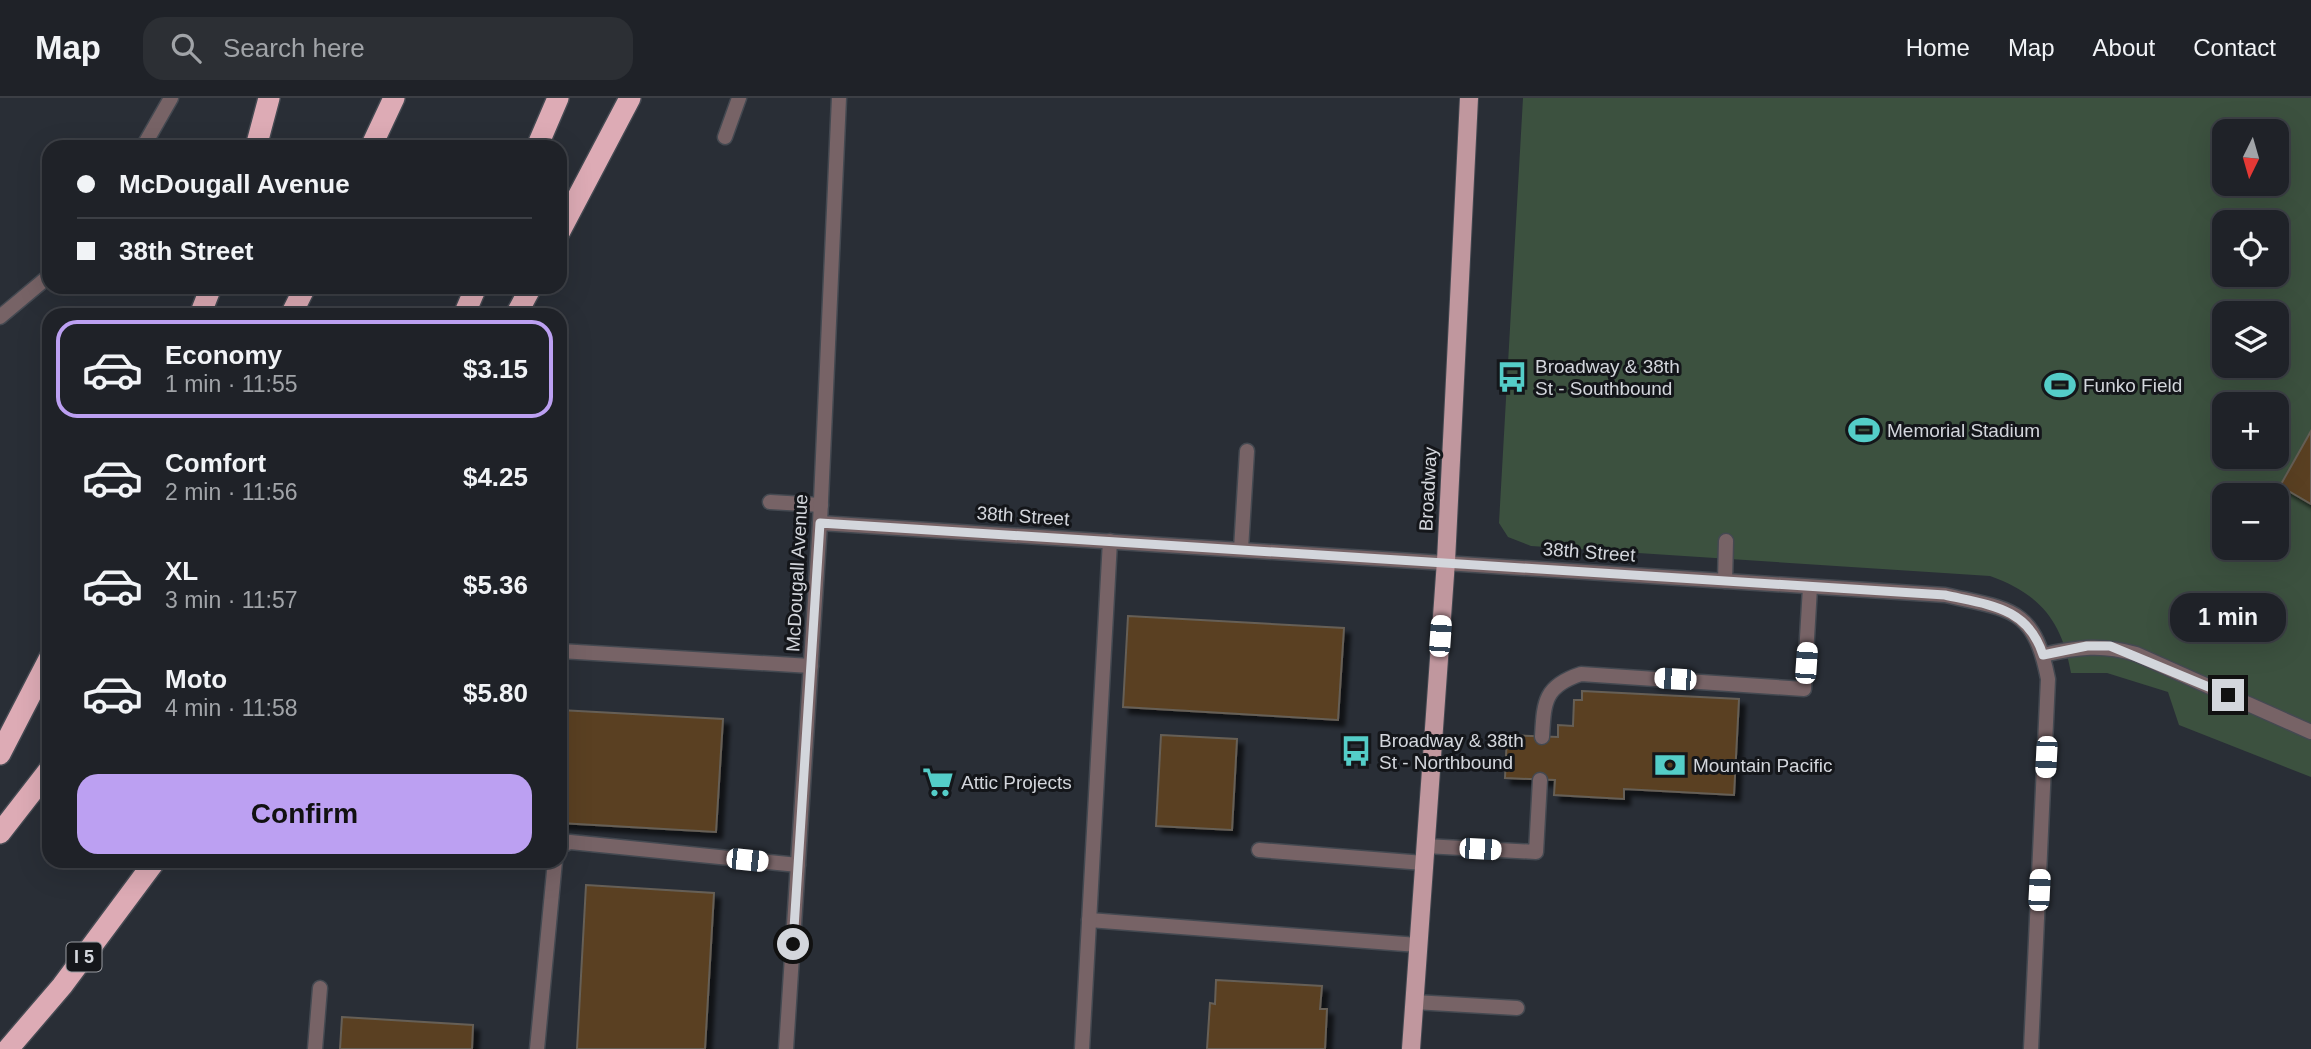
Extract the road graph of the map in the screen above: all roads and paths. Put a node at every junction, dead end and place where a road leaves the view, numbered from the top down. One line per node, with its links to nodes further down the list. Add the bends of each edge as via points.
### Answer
1 (171, 98): 10 (street)
2 (269, 98): 11 (highway)
3 (394, 98): 12 (highway)
4 (558, 98): 13 (highway)
5 (629, 98): 14 (highway)
6 (739, 98): 9 (street)
7 (839, 98): 19 (street, McDougall Avenue)
8 (1469, 98): 24 (main road, Broadway)
9 (725, 137)
10 (147, 140)
11 (258, 140)
12 (374, 140)
13 (540, 140)
14 (567, 218)
15 (42, 281): 16 (street)
16 (0, 317)
17 (1247, 451): 23 (street)
18 (770, 502): 19 (street)
19 (821, 505): 20 (street, McDougall Avenue)
20 (820, 523): 21 (street, 38th Street); 29 (street, McDougall Avenue)
21 (1110, 541): 23 (street, 38th Street); 43 (street)
22 (1726, 541): 25 (street)
23 (1241, 549): 24 (street, 38th Street)
24 (1446, 561): 25 (street, 38th Street); 39 (main road, Broadway)
25 (1724, 581): 26 (street, 38th Street)
26 (1810, 587): 28 (street, 38th Street, via 1945,595 2008,611 2026,623); 32 (street, via 1804,689 1581,674 1566,679 1544,702)
27 (567, 651): 29 (street)
28 (2043, 655): 31 (street, via 2110,646); 54 (street, via 2049,704)
29 (811, 666): 40 (street, McDougall Avenue)
30 (42, 673): 33 (highway)
31 (2311, 732)
32 (1542, 737)
33 (0, 754)
34 (42, 780): 36 (highway)
35 (1540, 780): 39 (street, via 1536,852)
36 (0, 833)
37 (567, 843): 40 (street)
38 (1259, 850): 39 (street)
39 (1425, 855): 44 (main road, Broadway)
40 (798, 865): 51 (street, McDougall Avenue)
41 (150, 868): 48 (highway, I 5, via 62,986)
42 (554, 868): 50 (street)
43 (1090, 920): 44 (street); 52 (street)
44 (1419, 944): 46 (main road, Broadway)
45 (320, 988): 49 (street)
46 (1414, 1002): 47 (street); 53 (main road, Broadway)
47 (1517, 1008)
48 (8, 1049)
49 (314, 1049)
50 (537, 1049)
51 (786, 1049)
52 (1082, 1049)
53 (1411, 1049)
54 (2031, 1049)

